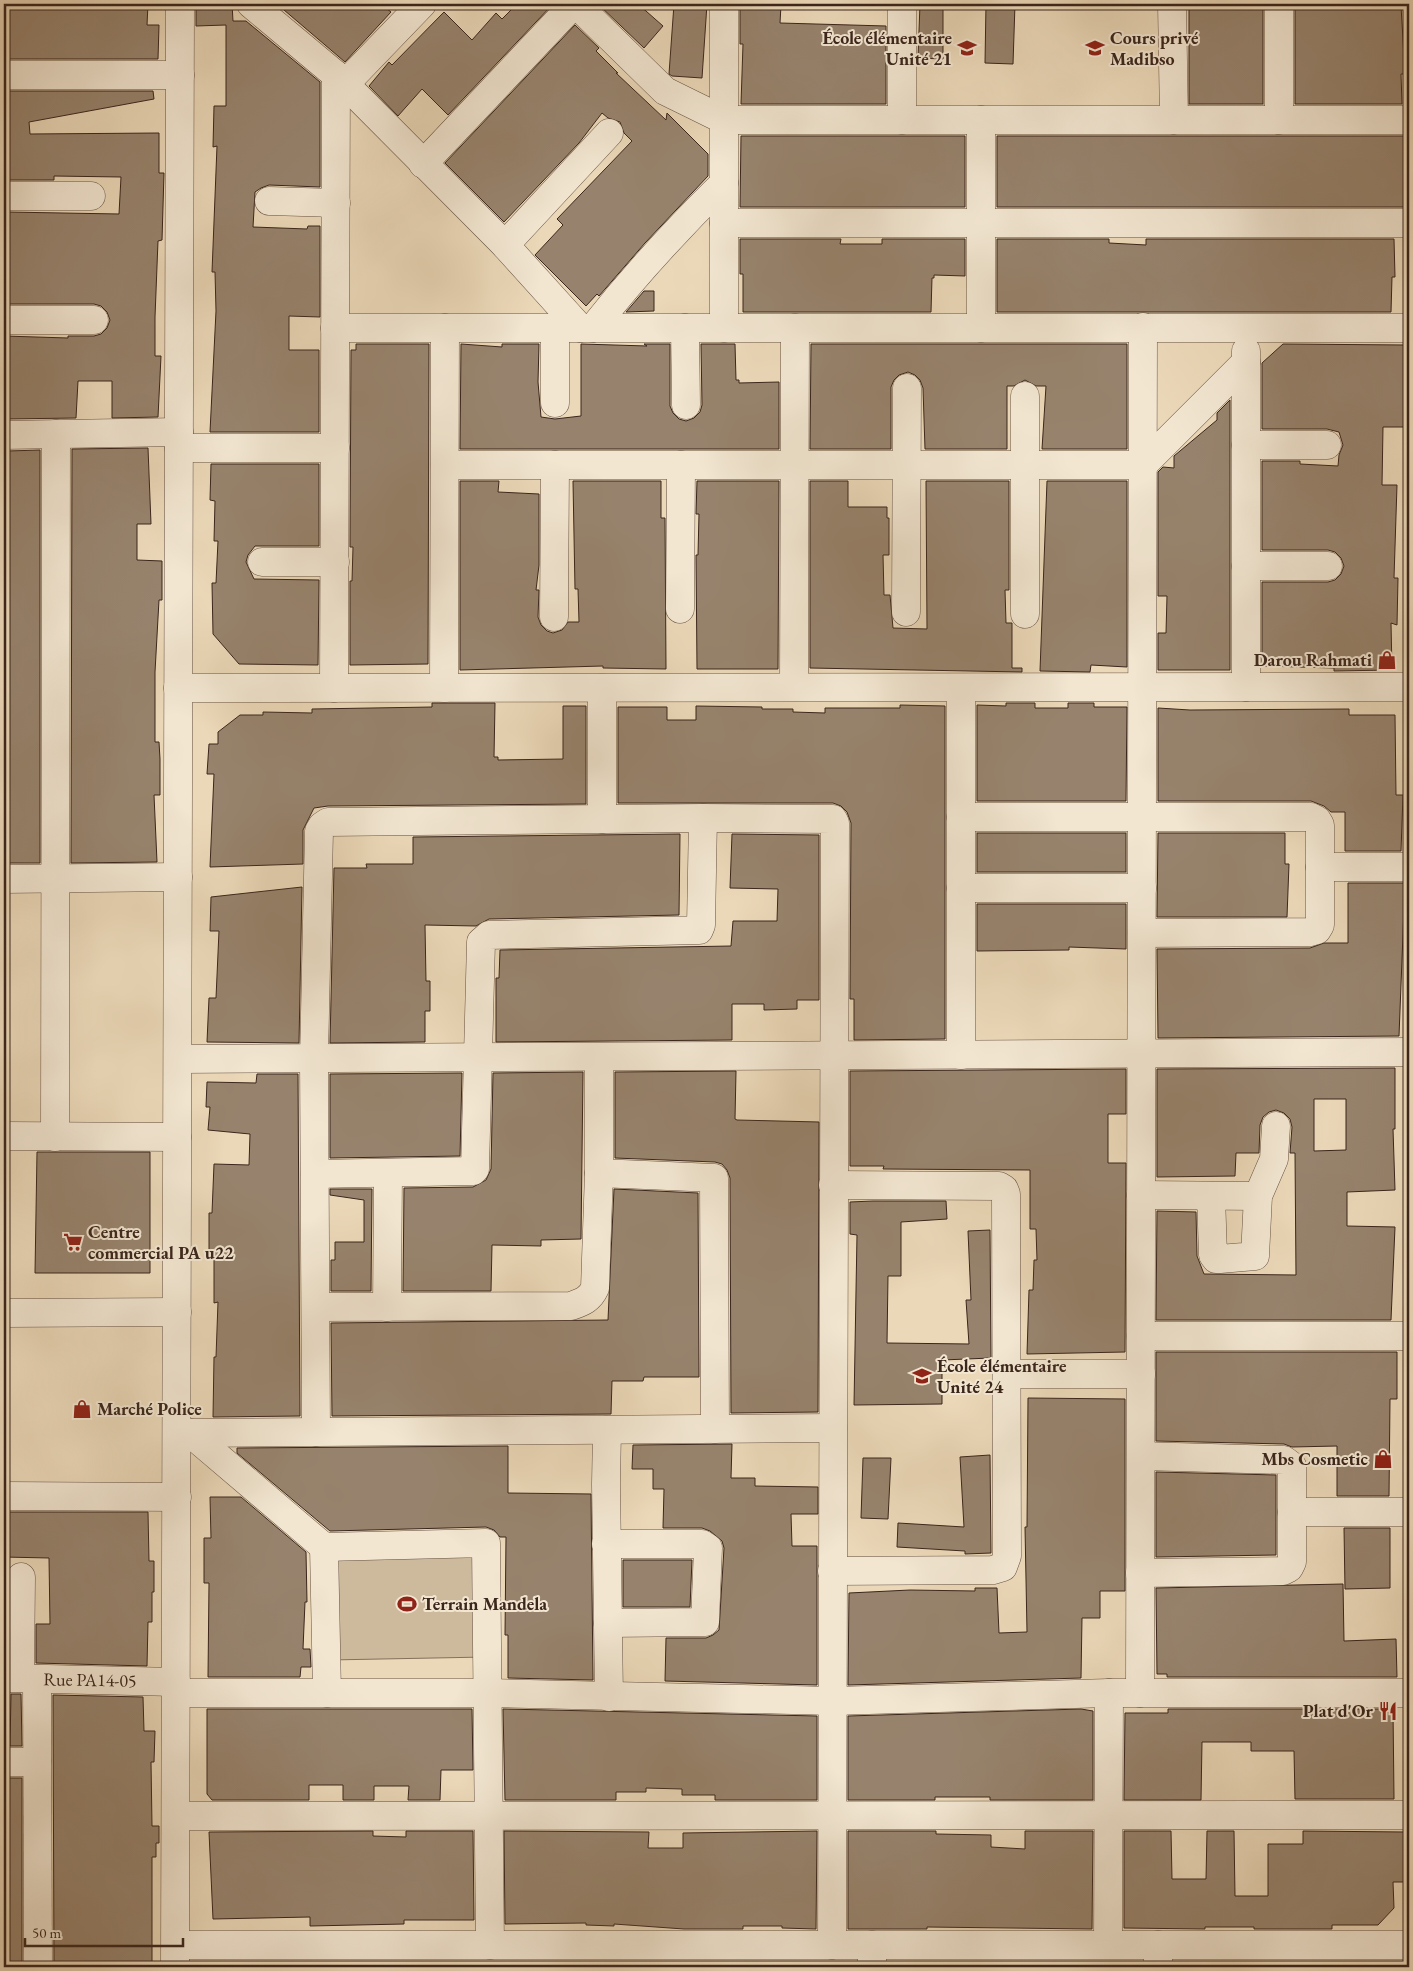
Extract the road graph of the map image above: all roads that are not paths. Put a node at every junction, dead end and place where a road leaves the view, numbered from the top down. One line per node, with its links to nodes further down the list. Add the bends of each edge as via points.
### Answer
1 (180, 4): 10 (street)
2 (251, 4): 11 (street)
3 (422, 4): 11 (street)
4 (575, 4): 12 (street, via 665,91); 19 (street)
5 (724, 4): 12 (street)
6 (902, 4): 13 (street)
7 (1172, 4): 15 (street)
8 (1280, 4): 16 (street)
9 (4, 75): 10 (street)
10 (180, 75): 48 (street)
11 (340, 80): 19 (street); 24 (street)
12 (724, 120): 13 (street); 20 (street)
13 (902, 120): 14 (street)
14 (981, 120): 15 (street); 26 (street)
15 (1174, 120): 16 (street)
16 (1279, 120): 17 (street)
17 (1409, 120)
18 (609, 133): 28 (street)
19 (423, 164): 28 (street)
20 (724, 183): 25 (street); 33 (street, via 628,284)
21 (4, 196): 22 (street)
22 (91, 196)
23 (269, 201): 24 (street)
24 (336, 203): 31 (street)
25 (724, 223): 26 (street); 35 (street)
26 (981, 223): 27 (street); 37 (street)
27 (1409, 223)
28 (505, 245): 33 (street)
29 (4, 320): 30 (street)
30 (94, 320)
31 (335, 328): 32 (street); 51 (street)
32 (445, 328): 33 (street); 52 (street)
33 (576, 328): 34 (street); 44 (street)
34 (685, 328): 35 (street); 45 (street)
35 (724, 328): 36 (street)
36 (795, 328): 37 (street); 55 (street)
37 (981, 328): 38 (street)
38 (1143, 328): 39 (street); 58 (street)
39 (1246, 328): 40 (street); 41 (street)
40 (1409, 328)
41 (1246, 362): 49 (street); 58 (street)
42 (907, 388): 56 (street)
43 (1025, 396): 57 (street)
44 (555, 403)
45 (686, 405)
46 (56, 434): 47 (street); 48 (street); 83 (street)
47 (4, 435)
48 (179, 440): 51 (street); 68 (street)
49 (1246, 445): 50 (street); 61 (street)
50 (1327, 445)
51 (335, 448): 60 (street)
52 (445, 465): 53 (street); 70 (street)
53 (555, 465): 54 (street); 66 (street)
54 (681, 465): 55 (street); 63 (street)
55 (794, 465): 56 (street); 67 (street)
56 (906, 465): 57 (street); 64 (street)
57 (1025, 465): 58 (street); 65 (street)
58 (1143, 465): 73 (street)
59 (262, 562): 60 (street)
60 (335, 562): 69 (street)
61 (1246, 566): 62 (street); 74 (street)
62 (1328, 566)
63 (680, 609)
64 (906, 612)
65 (1025, 614)
66 (554, 617)
67 (794, 687): 71 (street); 72 (street)
68 (178, 688): 69 (street); 82 (street)
69 (334, 688): 70 (street)
70 (444, 688): 71 (street)
71 (602, 688): 79 (street)
72 (961, 688): 73 (street); 76 (street)
73 (1142, 688): 74 (street); 77 (street)
74 (1246, 688): 75 (street)
75 (1409, 688)
76 (961, 817): 77 (street); 85 (street)
77 (1142, 817): 80 (street, via 1310,817 1318,820 1320,825); 86 (street)
78 (703, 818): 79 (street); 91 (street, via 833,819); 94 (street, via 699,930 484,937 481,942)
79 (602, 819): 93 (street, via 328,822 322,826 319,831)
80 (1320, 867): 81 (street); 87 (street, via 1320,925 1317,930)
81 (1409, 867)
82 (178, 877): 83 (street); 95 (street)
83 (55, 878): 84 (street); 98 (street)
84 (4, 879)
85 (961, 888): 86 (street); 90 (street)
86 (1142, 888): 87 (street)
87 (1142, 933): 89 (street)
88 (1409, 1052): 89 (street)
89 (1142, 1054): 90 (street); 104 (street)
90 (960, 1055): 91 (street)
91 (834, 1056): 92 (street); 103 (street)
92 (599, 1057): 94 (street); 100 (street)
93 (314, 1058): 94 (street); 95 (street); 102 (street)
94 (480, 1058): 101 (street, via 473,1171)
95 (178, 1059): 99 (street)
96 (1276, 1126): 106 (street, via 1274,1159)
97 (4, 1136): 98 (street)
98 (55, 1136): 99 (street)
99 (177, 1137): 109 (street)
100 (599, 1172): 108 (street, via 595,1288 582,1303 571,1306); 116 (street, via 714,1178)
101 (388, 1173): 102 (street); 108 (street)
102 (315, 1174): 107 (street)
103 (834, 1185): 113 (street, via 998,1186 1004,1189); 115 (street)
104 (1141, 1195): 105 (street); 111 (street)
105 (1211, 1196): 106 (street); 106 (street, via 1213,1255 1220,1259 1255,1256)
106 (1258, 1196)
107 (316, 1307): 108 (street); 118 (street)
108 (387, 1307)
109 (177, 1312): 110 (street); 119 (street)
110 (4, 1313)
111 (1141, 1336): 112 (street); 114 (street)
112 (1409, 1336)
113 (1007, 1374): 114 (street); 127 (street, via 1008,1556 1003,1567 993,1570)
114 (1141, 1374): 120 (street)
115 (833, 1428): 116 (street); 127 (street)
116 (715, 1429): 117 (street)
117 (607, 1430): 118 (street); 125 (street)
118 (316, 1432): 119 (street)
119 (184, 1433): 122 (street); 126 (street)
120 (1140, 1456): 123 (street, via 1284,1460 1292,1466); 128 (street)
121 (4, 1496): 122 (street)
122 (177, 1497): 132 (street)
123 (1292, 1512): 124 (street); 128 (street, via 1292,1562 1283,1571)
124 (1409, 1512)
125 (606, 1544): 130 (street); 130 (street, via 702,1544 708,1548 705,1622)
126 (324, 1547): 133 (street); 134 (street, via 486,1543)
127 (832, 1571): 139 (street)
128 (1140, 1573): 136 (street)
129 (21, 1577): 131 (street)
130 (608, 1623): 138 (street)
131 (20, 1678): 132 (street, Rue PA14-05); 141 (street)
132 (176, 1687): 133 (street, Rue PA14-05); 145 (street)
133 (327, 1693): 134 (street, Rue PA14-05)
134 (488, 1693): 138 (street, Rue PA14-05); 146 (street)
135 (1109, 1693): 136 (street, Rue PA14-05); 139 (street, Rue PA14-05); 143 (street)
136 (1140, 1693): 137 (street, Rue PA14-05)
137 (1409, 1693)
138 (609, 1697): 139 (street, Rue PA14-05)
139 (832, 1701): 142 (street)
140 (4, 1762): 141 (street)
141 (37, 1762): 155 (street)
142 (832, 1815): 143 (street); 146 (street); 150 (street)
143 (1109, 1815): 144 (street); 147 (street)
144 (1409, 1815)
145 (176, 1816): 146 (street); 151 (street)
146 (489, 1816): 149 (street)
147 (1108, 1944): 153 (street); 154 (street)
148 (1409, 1944): 154 (street)
149 (490, 1945): 151 (street); 152 (street)
150 (832, 1945): 152 (street); 153 (street)
151 (176, 1956)
152 (630, 1956)
153 (872, 1956)
154 (1158, 1956)
155 (38, 1967)

